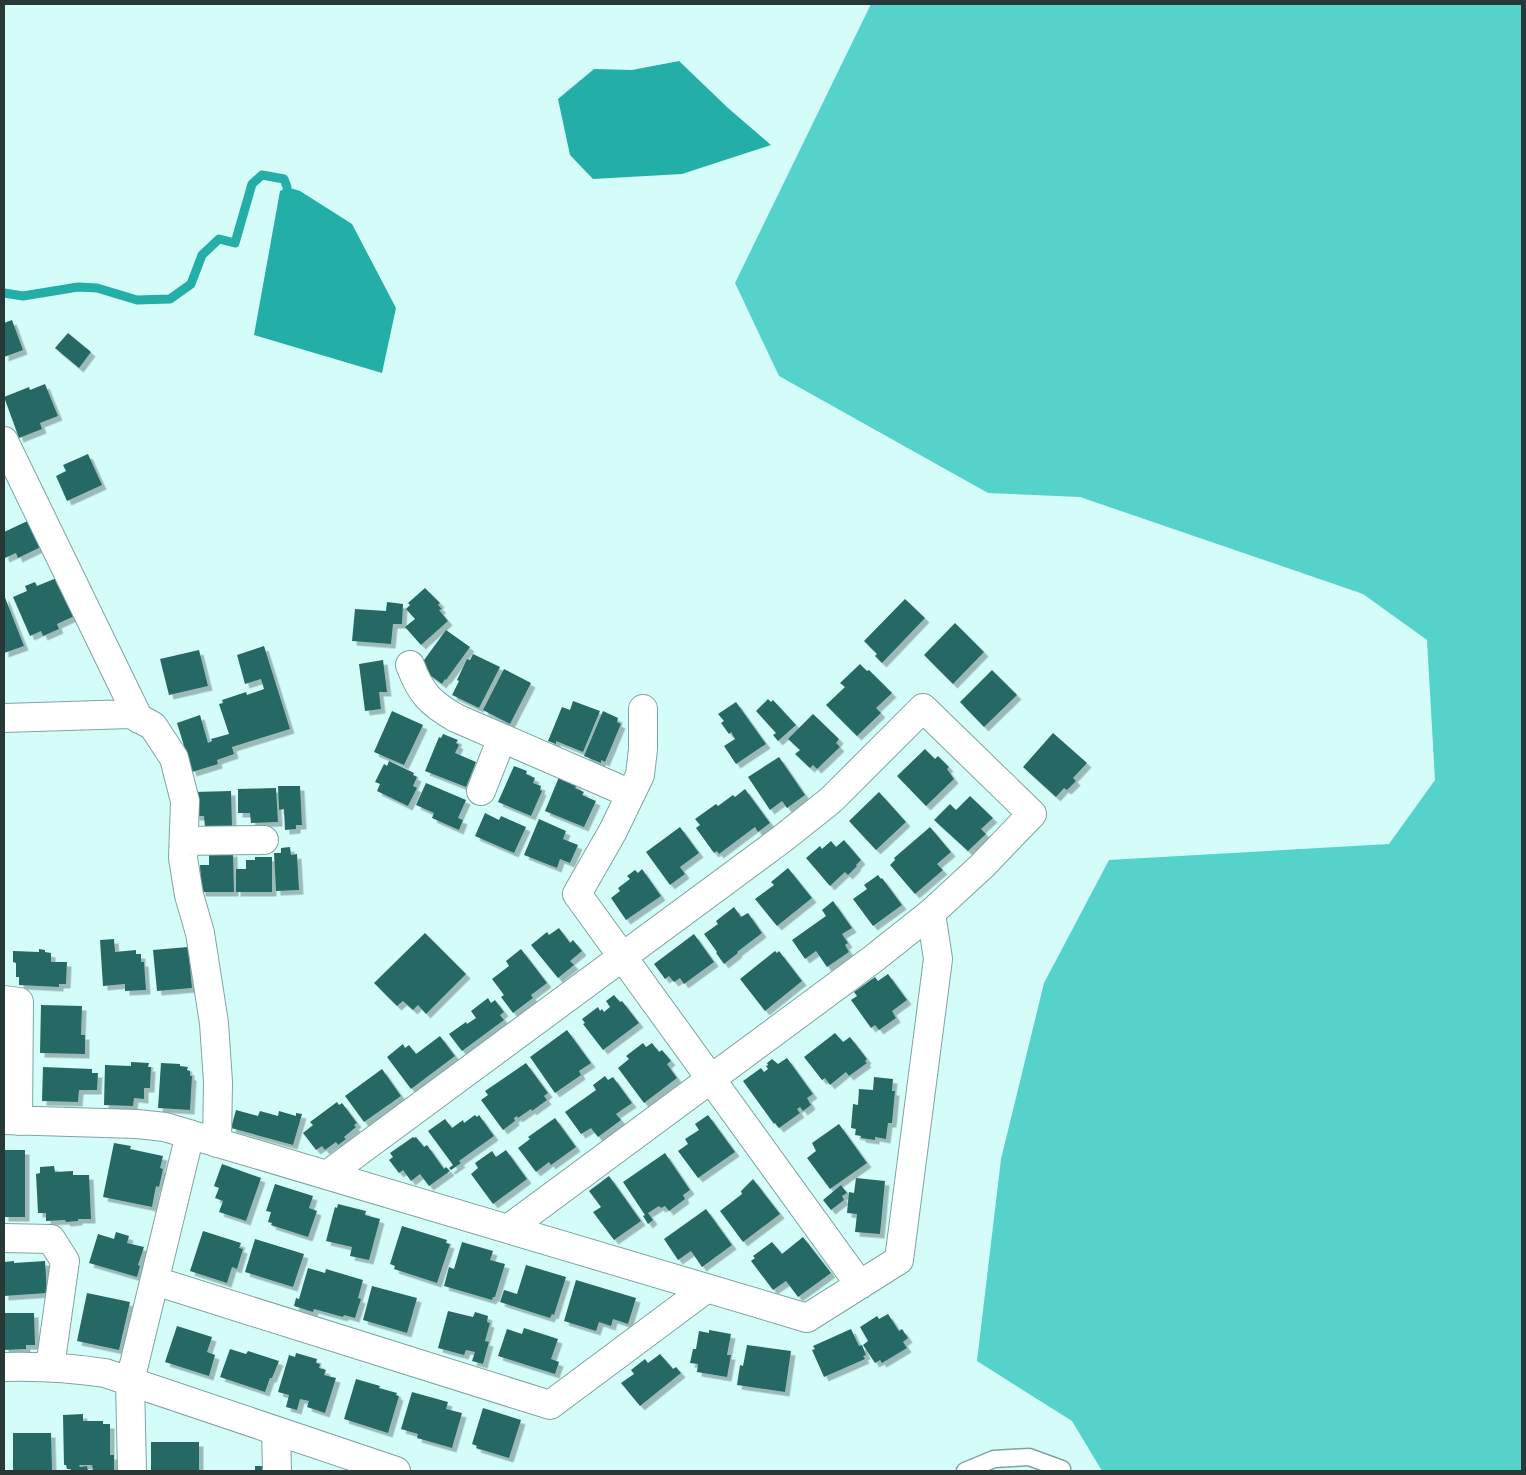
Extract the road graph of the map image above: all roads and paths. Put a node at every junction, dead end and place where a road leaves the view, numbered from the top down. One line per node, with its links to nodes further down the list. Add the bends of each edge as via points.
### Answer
1 (4, 441): 5 (street)
2 (410, 665): 6 (street, via 418,686 436,706)
3 (643, 709): 8 (street, via 640,775)
4 (4, 718): 5 (street, via 131,714)
5 (139, 719): 10 (street, via 153,726 174,758 184,801)
6 (502, 738): 7 (street); 8 (street)
7 (482, 791)
8 (631, 794): 12 (street, via 577,894)
9 (264, 840): 10 (street)
10 (184, 841): 17 (street, via 188,895 200,933 214,1022 218,1082)
11 (930, 912): 12 (street, via 982,866 1032,814 923,708 831,800); 14 (street, via 873,959); 22 (street, via 938,959 899,1260)
12 (623, 957): 14 (street); 18 (street)
13 (4, 1000): 15 (street, via 19,1002)
14 (711, 1079): 19 (street); 22 (street)
15 (11, 1121): 16 (street, via 138,1124)
16 (190, 1134): 17 (street); 21 (street)
17 (217, 1143): 18 (street)
18 (327, 1176): 19 (street)
19 (508, 1229): 23 (street)
20 (4, 1238): 25 (street, via 51,1239 64,1261)
21 (154, 1281): 23 (street, via 550,1405); 26 (street)
22 (860, 1285): 23 (street, via 807,1318)
23 (707, 1288)
24 (4, 1367): 25 (street)
25 (50, 1367): 26 (street, via 105,1373)
26 (130, 1381): 27 (street); 30 (street)
27 (276, 1431): 28 (street); 31 (street)
28 (352, 1464): 32 (street)
29 (1062, 1469): 33 (lane, via 1029,1457 994,1460)
30 (132, 1471)
31 (276, 1471)
32 (396, 1471)
33 (965, 1471)

